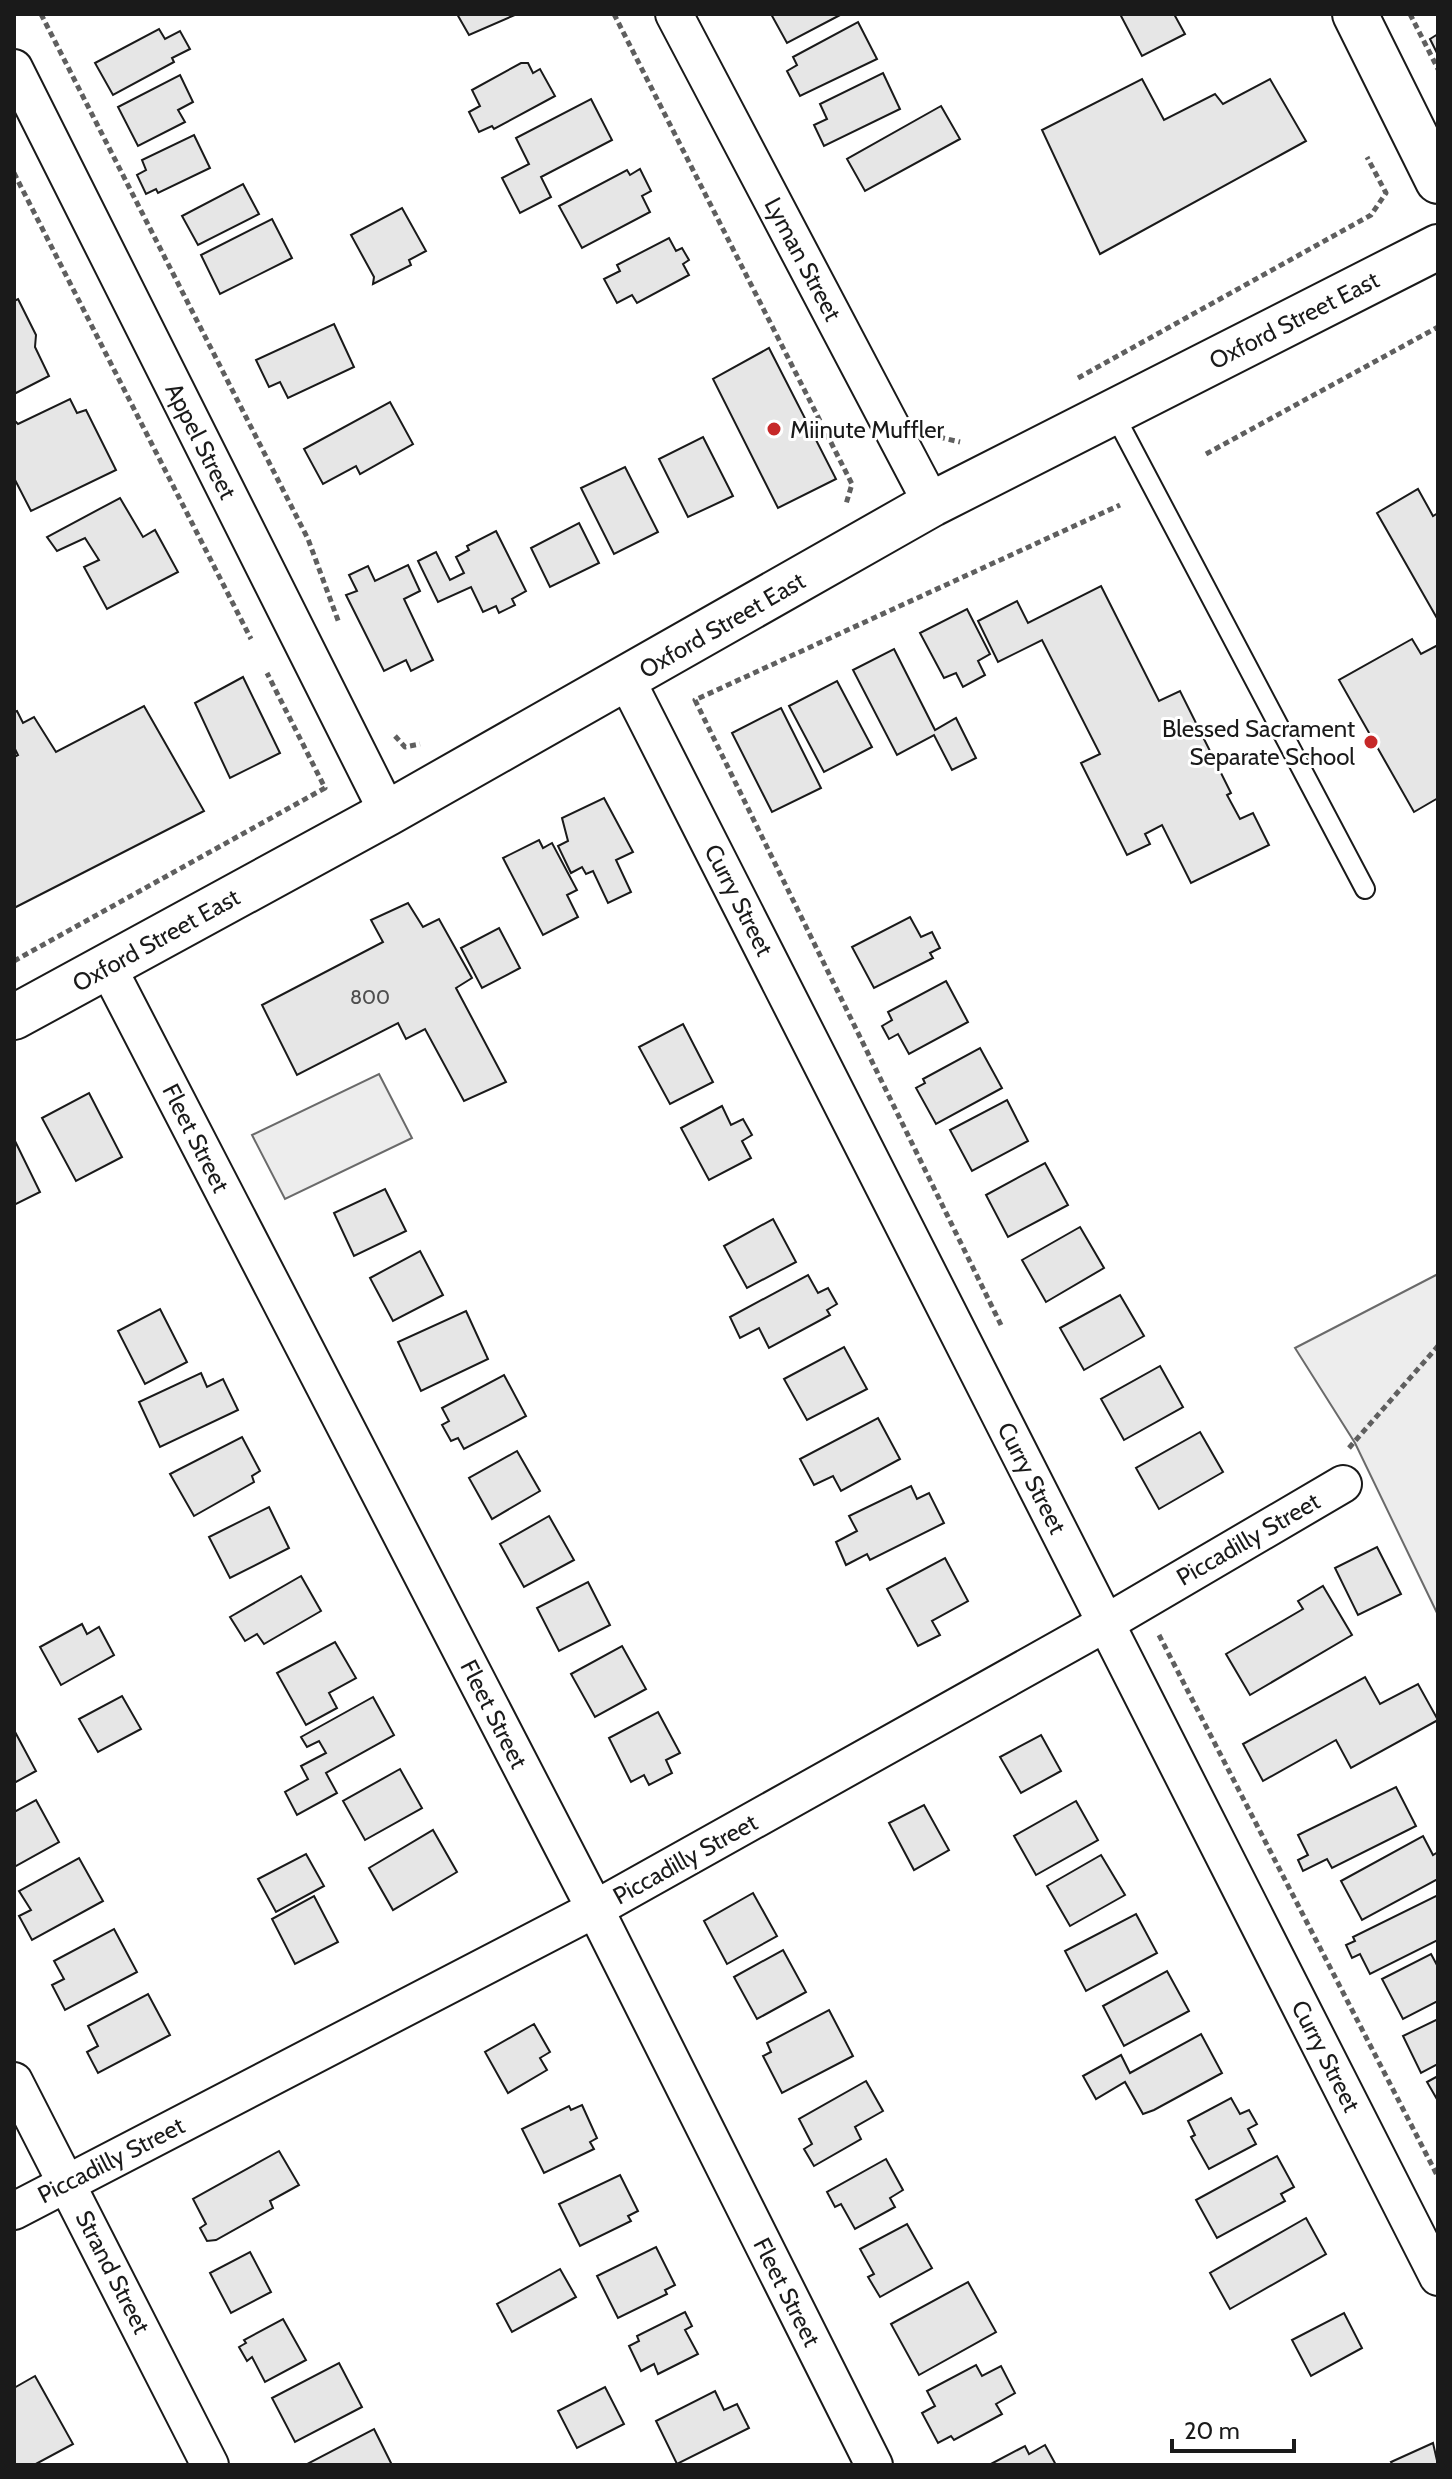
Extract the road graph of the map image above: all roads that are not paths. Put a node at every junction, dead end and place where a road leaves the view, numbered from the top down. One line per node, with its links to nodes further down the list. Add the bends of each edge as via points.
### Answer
1 (674, 14): 7 (street, Lyman Street)
2 (1355, 14): 4 (main road)
3 (14, 68): 9 (street, Appel Street)
4 (1438, 181)
5 (1438, 247): 6 (main road, Oxford Street East)
6 (1113, 412): 7 (main road, Oxford Street East); 10 (lane)
7 (932, 504): 8 (main road, Oxford Street East)
8 (626, 679): 9 (main road, Oxford Street East); 14 (street, Curry Street)
9 (388, 813): 11 (main road, Oxford Street East)
10 (1365, 889)
11 (107, 966): 12 (main road, Oxford Street East); 15 (street, Fleet Street)
12 (14, 1017)
13 (1343, 1484): 14 (street, Piccadilly Street)
14 (1106, 1623): 15 (street, Piccadilly Street); 19 (street, Curry Street)
15 (595, 1909): 17 (street, Piccadilly Street); 21 (street, Fleet Street)
16 (14, 2081): 17 (street, Strand Street)
17 (68, 2183): 18 (street, Piccadilly Street); 20 (street, Strand Street)
18 (14, 2211)
19 (1438, 2277)
20 (210, 2465)
21 (874, 2465)

